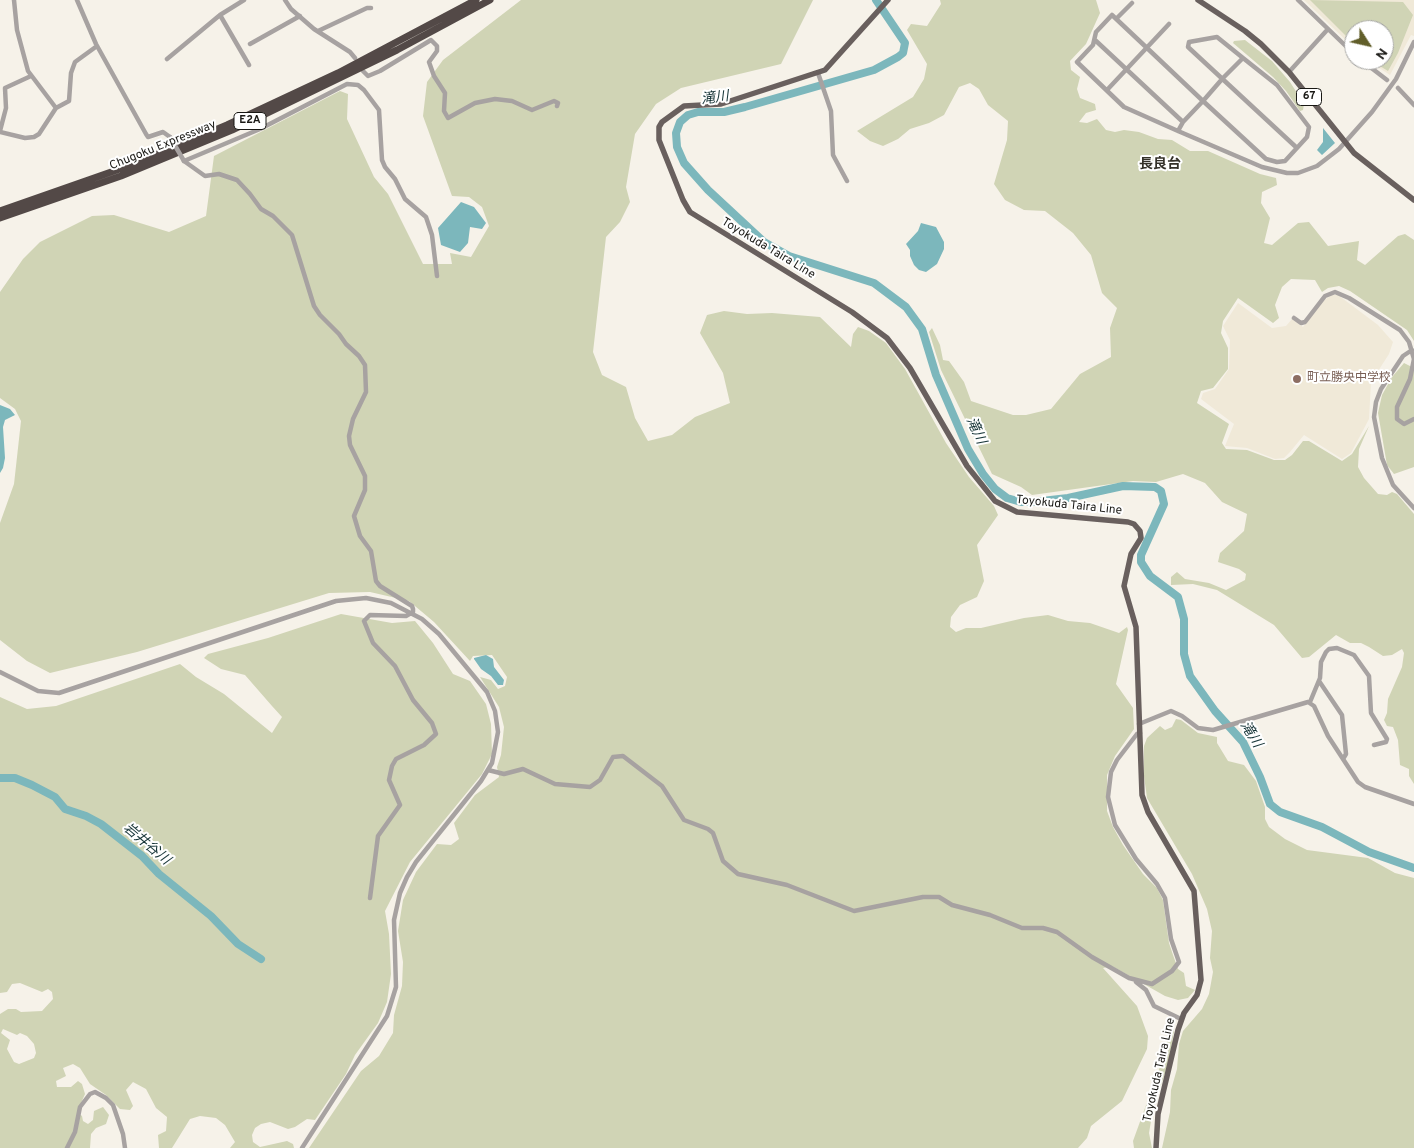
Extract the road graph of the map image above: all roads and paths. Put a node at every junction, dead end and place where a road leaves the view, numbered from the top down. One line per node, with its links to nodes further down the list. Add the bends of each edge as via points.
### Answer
1 (14, 0): 32 (street, via 18,30)
2 (77, 0): 22 (street)
3 (244, 0): 12 (street)
4 (285, 0): 13 (street)
5 (476, 0): 50 (highway, Chugoku Expressway / E2A, via 227,125 116,171)
6 (490, 0): 51 (highway, Chugoku Expressway / E2A, via 398,50 232,130 121,176)
7 (888, 0): 33 (main road, Toyokuda Taira Line)
8 (1198, 0): 31 (main road, 67, via 1245,30)
9 (1298, 0): 16 (street)
10 (1132, 2): 14 (street)
11 (371, 8): 17 (street)
12 (220, 15): 26 (street); 27 (street)
13 (300, 16): 17 (street); 20 (street)
14 (1116, 19): 18 (street, via 1112,15 1096,32); 23 (street)
15 (1169, 24): 23 (street)
16 (1328, 29): 21 (street); 31 (street)
17 (318, 31): 24 (street)
18 (1095, 40): 28 (street); 37 (street, via 1077,62)
19 (1414, 42): 45 (street, via 1396,79)
20 (250, 44)
21 (1344, 44)
22 (97, 46): 41 (street, via 76,62 70,73 69,101); 47 (street, bridge, via 148,137 163,132 170,136)
23 (1147, 48): 28 (street); 38 (street)
24 (355, 58)
25 (1243, 58): 34 (street); 34 (street, via 1217,37 1189,42 1188,46); 46 (street, via 1277,85 1309,127 1307,137)
26 (167, 59)
27 (249, 66)
28 (1126, 69): 37 (street); 42 (street)
29 (1374, 70): 35 (street)
30 (363, 71): 40 (street, via 368,76 380,71 431,40 437,51 430,62 445,93 444,111 448,118 474,104 495,99 512,101 532,110 554,101)
31 (1289, 72): 45 (main road, 67)
32 (31, 76): 41 (street); 44 (street, via 5,88 6,108)
33 (819, 76): 48 (street, via 831,111 832,154); 61 (main road, Toyokuda Taira Line, via 721,104 684,106 667,116 659,127 659,140 687,209 878,329 910,368 967,466 988,495 1001,505 1017,512 1128,522 1139,528 1141,538 1131,554 1124,586 1136,627)
34 (1223, 78): 38 (street); 46 (street)
35 (1387, 80)
36 (1398, 88): 39 (street)
37 (1107, 90): 43 (street, via 1124,107)
38 (1203, 101): 42 (street); 46 (street, via 1266,159 1285,161)
39 (1414, 105)
40 (558, 106)
41 (56, 108): 44 (street, via 46,126 34,138)
42 (1183, 122): 43 (street)
43 (1178, 131): 45 (street, via 1262,167 1287,173 1317,166)
44 (0, 132)
45 (1344, 142): 49 (main road, 67, via 1365,163)
46 (1297, 148)
47 (184, 161): 52 (street, via 260,129 347,84 358,85 379,110 385,167 405,199 426,217 432,235); 57 (street, via 205,176 219,174 237,180 261,209 292,235 314,306 364,365 366,392 349,436 350,445 366,476 365,490 354,516 360,536 371,552 376,581 412,606)
48 (847, 180)
49 (1414, 200)
50 (0, 212)
51 (0, 218)
52 (437, 276)
53 (1294, 318): 54 (street, via 1303,323 1325,296 1341,293 1400,330)
54 (1412, 350): 55 (street, via 1413,370 1396,413 1397,419 1404,424); 56 (street, via 1403,356 1381,389 1374,417 1390,479 1395,489)
55 (1414, 419)
56 (1414, 508)
57 (413, 612): 58 (street, via 378,599 336,600 59,693 38,691); 65 (street, via 435,630 477,679 492,702 498,738); 67 (street, via 399,617 370,615 364,621 373,643 395,666 412,700 432,723 436,734 424,745 396,759 392,766 389,780 400,805 378,836)
58 (0, 672)
59 (1319, 681): 60 (street); 63 (street, via 1323,657 1329,649 1337,648 1358,659 1369,676 1372,714 1387,739); 64 (street, via 1342,716 1346,754)
60 (1310, 702): 61 (street, via 1222,728 1202,729 1171,712); 64 (street)
61 (1139, 724): 62 (main road, Toyokuda Taira Line)
62 (1140, 733): 68 (street, via 1136,734 1111,772 1108,803 1120,833 1165,898 1171,939 1180,962 1152,984); 69 (main road, Toyokuda Taira Line, via 1144,801 1196,898 1201,980 1197,996)
63 (1374, 745)
64 (1343, 759): 66 (street, via 1362,785)
65 (488, 770): 68 (street, via 504,774 523,769 555,784 590,787 600,780 612,757 623,756 662,786 684,820 713,833 723,861 738,874 787,885 854,911 923,896 938,897 952,905 1022,928 1057,932 1092,957); 72 (street, via 407,877 394,920 396,987 387,1016)
66 (1414, 804)
67 (370, 898)
68 (1135, 981): 69 (street, via 1146,990 1154,1006)
69 (1181, 1019): 73 (main road, Toyokuda Taira Line, via 1158,1114)
70 (67, 1148): 71 (street, via 75,1132 80,1107 95,1092 113,1105)
71 (125, 1148)
72 (302, 1148)
73 (1156, 1148)

